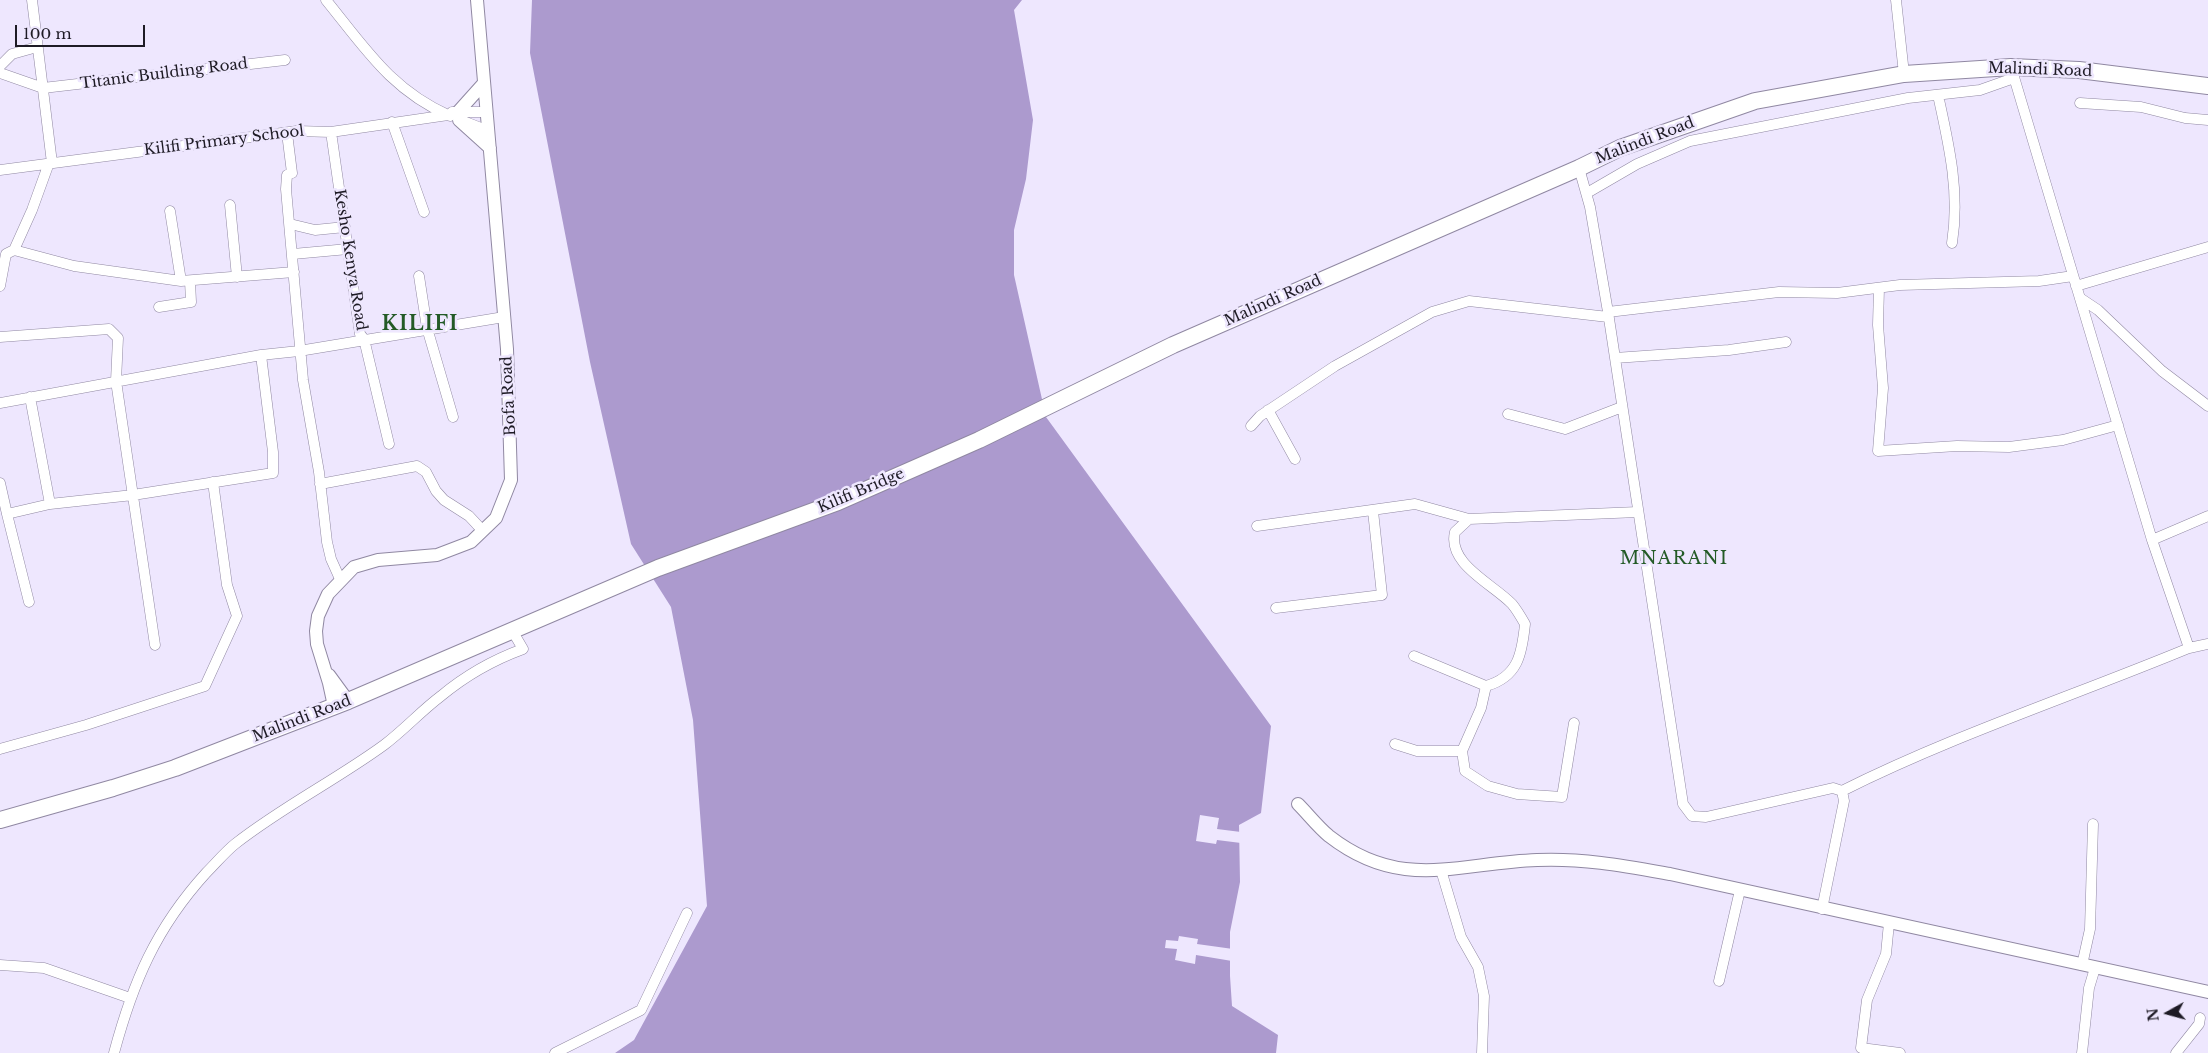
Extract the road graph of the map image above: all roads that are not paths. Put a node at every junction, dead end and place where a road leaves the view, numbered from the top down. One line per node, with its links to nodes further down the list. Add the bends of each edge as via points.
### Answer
1 (32, 0): 5 (street)
2 (326, 0): 17 (street, via 377,64 396,82)
3 (477, 0): 11 (street, Bofa Road)
4 (1896, 0): 10 (street)
5 (37, 47): 7 (street, via 12,54); 13 (street)
6 (286, 60): 13 (street, Titanic Building Road)
7 (0, 66)
8 (2012, 72): 10 (highway, Malindi Road); 12 (highway, Malindi Road, via 2079,70); 14 (street, via 1980,90); 43 (street)
9 (0, 73): 13 (street)
10 (1904, 74): 25 (highway, Malindi Road, via 1755,101 1620,148)
11 (484, 84): 16 (street, Bofa Road); 17 (street)
12 (2208, 86)
13 (44, 88): 24 (street)
14 (1938, 95): 27 (street, via 1718,134 1637,164); 33 (street, via 1952,158 1956,216)
15 (2080, 103): 18 (street, via 2141,107 2178,117)
16 (486, 112): 17 (street, Kilifi Primary School); 20 (street, Bofa Road)
17 (452, 115): 19 (street, Kilifi Primary School); 20 (street); 23 (street)
18 (2208, 120)
19 (392, 122): 21 (street, Kilifi Primary School); 30 (street)
20 (486, 130): 23 (street, Bofa Road)
21 (331, 132): 22 (street, Kilifi Primary School); 32 (street, Kesho Kenya Road)
22 (287, 133): 24 (street, Kilifi Primary School); 31 (street, via 292,172 286,179)
23 (490, 148): 49 (street, Bofa Road)
24 (51, 163): 26 (street, Kilifi Primary School); 36 (street)
25 (1579, 168): 27 (street); 57 (highway, Malindi Road, via 1281,296)
26 (0, 170)
27 (1587, 193): 48 (street)
28 (230, 205): 41 (street)
29 (170, 210): 42 (street)
30 (424, 212)
31 (290, 224): 32 (street, via 315,230); 37 (street)
32 (345, 226): 35 (street, Kesho Kenya Road)
33 (1952, 244)
34 (2208, 247): 43 (street)
35 (348, 249): 37 (street); 52 (street, Kesho Kenya Road, via 360,334)
36 (14, 250): 38 (street); 42 (street, via 74,266)
37 (293, 254): 39 (street)
38 (2, 260): 44 (street)
39 (294, 272): 41 (street); 54 (street)
40 (420, 276): 50 (street)
41 (237, 277): 42 (street)
42 (185, 281): 47 (street, via 191,302)
43 (2075, 281): 45 (street); 46 (street)
44 (0, 286)
45 (1880, 288): 48 (street, via 1838,293 1779,292); 66 (street, via 1879,342 1884,388 1878,450 2009,447 2063,440)
46 (2080, 298): 61 (street, via 2098,310 2162,371); 66 (street)
47 (159, 307)
48 (1608, 314): 56 (street); 63 (street, via 1469,301 1432,312 1335,366)
49 (504, 317): 50 (street); 81 (street, Bofa Road, via 511,480 496,518)
50 (427, 328): 52 (street); 65 (street)
51 (0, 337): 58 (street, via 109,329 118,338)
52 (364, 340): 54 (street); 68 (street, Kesho Kenya Road)
53 (1786, 342): 56 (street, via 1729,350)
54 (299, 351): 55 (street); 72 (street)
55 (261, 355): 58 (street); 70 (street, via 274,471)
56 (1615, 358): 62 (street)
57 (1120, 370): 84 (highway, Kilifi Bridge, via 980,440 838,502 658,568)
58 (116, 381): 59 (street); 73 (street)
59 (30, 397): 60 (street); 74 (street)
60 (0, 403)
61 (2208, 406)
62 (1622, 407): 64 (street, via 1565,429); 76 (street)
63 (1268, 410): 67 (street); 69 (street)
64 (1508, 414)
65 (453, 417)
66 (2118, 425): 82 (street)
67 (1251, 426)
68 (389, 444)
69 (1295, 459)
70 (213, 482): 73 (street); 96 (street, via 227,585 237,616 205,686)
71 (0, 483): 77 (street)
72 (320, 484): 81 (street, via 417,466 426,472 444,500 469,516); 83 (street, via 327,542)
73 (133, 495): 74 (street); 89 (street)
74 (50, 504): 77 (street)
75 (1373, 511): 79 (street, via 1415,504); 80 (street); 86 (street, via 1382,595)
76 (1638, 512): 79 (street); 98 (street, via 1680,794 1687,813 1706,817 1833,788)
77 (7, 514): 85 (street)
78 (2208, 516): 82 (street)
79 (1469, 518): 92 (street, via 1455,532 1454,549 1466,565 1512,605 1525,624 1520,661 1496,683)
80 (1257, 526)
81 (483, 531): 83 (street, Bofa Road, via 471,542 450,551 365,563 354,567)
82 (2152, 540): 90 (street)
83 (340, 579): 93 (street, Bofa Road, via 328,594 318,616 316,631 324,669)
84 (597, 596): 87 (highway, Malindi Road)
85 (29, 602)
86 (1276, 608)
87 (513, 632): 93 (highway, Malindi Road); 111 (street, via 523,649 477,671 362,761 234,845 181,901 150,952)
88 (2208, 644): 90 (street)
89 (155, 645)
90 (2189, 648): 98 (street, via 1981,729)
91 (1414, 656): 92 (street)
92 (1486, 686): 97 (street, via 1481,708)
93 (341, 704): 100 (highway, Malindi Road, via 175,768)
94 (1574, 723): 97 (street, via 1562,797 1517,794 1488,786 1465,771)
95 (1395, 744): 97 (street, via 1417,751)
96 (0, 749)
97 (1462, 751)
98 (1842, 791): 104 (street, via 1844,801)
99 (1298, 804): 102 (street, via 1328,835 1371,862 1408,871)
100 (0, 820)
101 (2093, 824): 108 (street)
102 (1441, 870): 103 (street, via 1538,860 1601,861); 115 (street, via 1461,937 1478,967 1484,996)
103 (1740, 890): 104 (street); 109 (street)
104 (1822, 909): 106 (street)
105 (687, 913): 114 (street, via 641,1010)
106 (1889, 923): 108 (street); 116 (street, via 1886,954 1867,1000 1861,1048)
107 (0, 965): 111 (street, via 44,968)
108 (2088, 966): 110 (street); 117 (street, via 2090,988)
109 (1719, 981)
110 (2208, 992)
111 (130, 998): 113 (street)
112 (2200, 1018): 118 (street, via 2200,1024)
113 (114, 1053)
114 (555, 1053)
115 (1482, 1053)
116 (1900, 1053)
117 (2082, 1053)
118 (2176, 1053)

